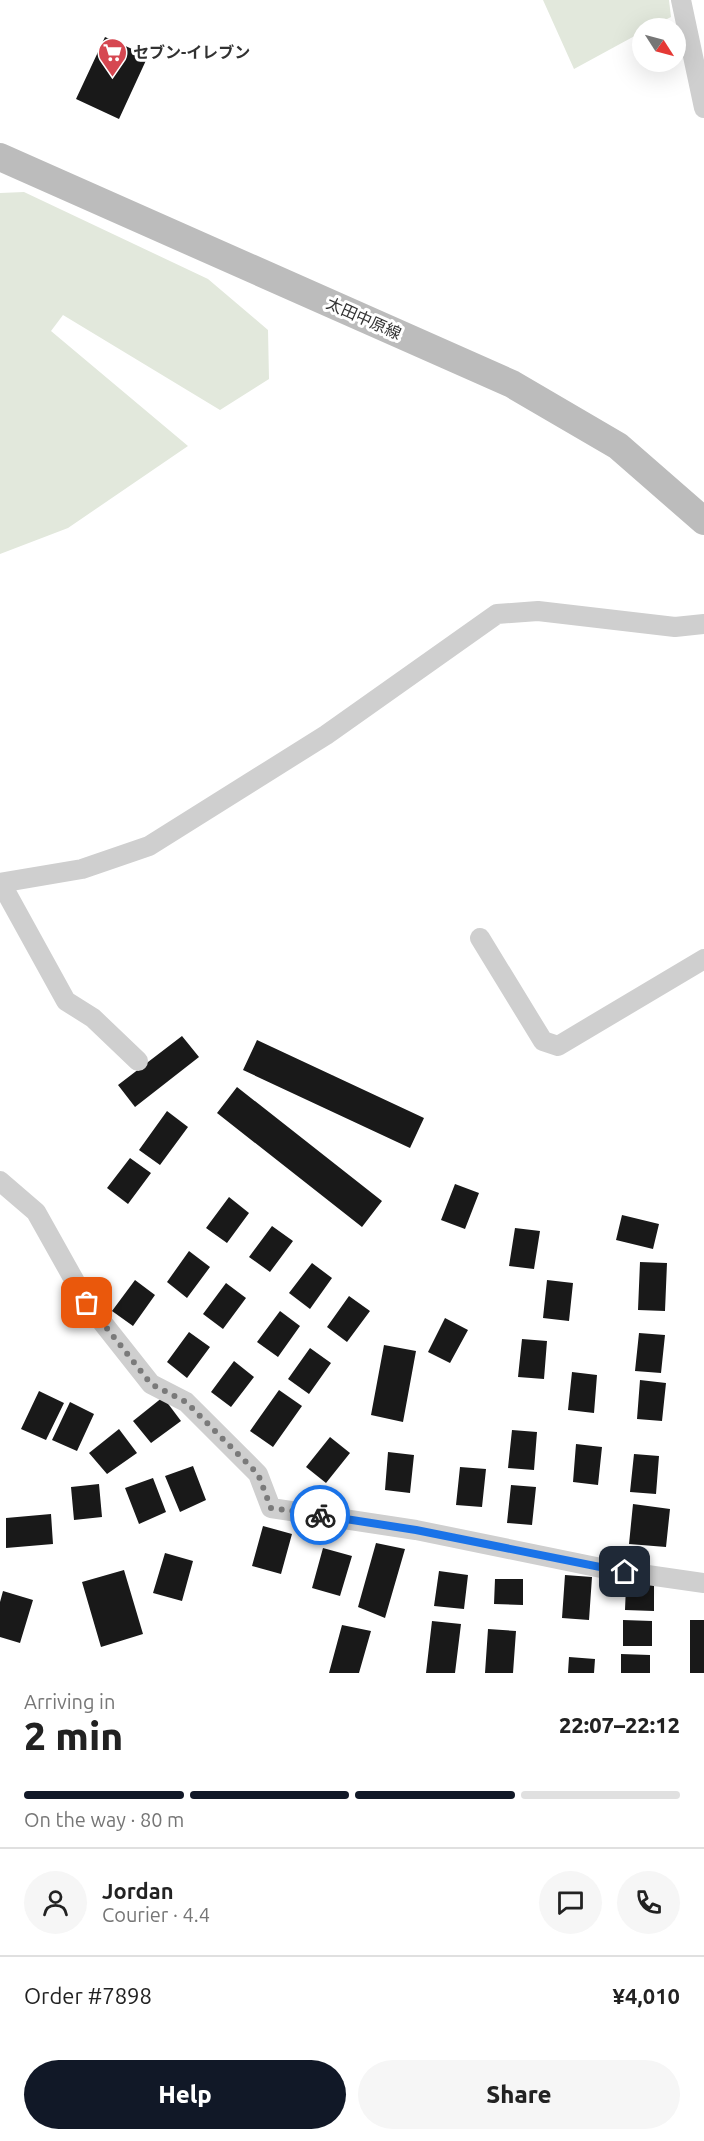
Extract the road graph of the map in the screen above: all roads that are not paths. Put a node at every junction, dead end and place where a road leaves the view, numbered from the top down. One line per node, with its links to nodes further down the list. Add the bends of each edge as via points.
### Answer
1 (681, 0): 2 (street)
2 (704, 108)
3 (0, 157): 4 (main road, 太田中原線, via 512,384 618,446)
4 (704, 521)
5 (704, 624): 6 (street, via 675,627 538,611 497,614 326,735 149,846 82,869)
6 (1, 883): 9 (street, via 66,1000 93,1018)
7 (480, 939): 8 (street, via 543,1041 558,1046)
8 (704, 959)
9 (138, 1061)
10 (0, 1181): 11 (street, via 36,1212 87,1303 151,1384 186,1402 258,1474 271,1508 416,1530 606,1569)
11 (704, 1583)

